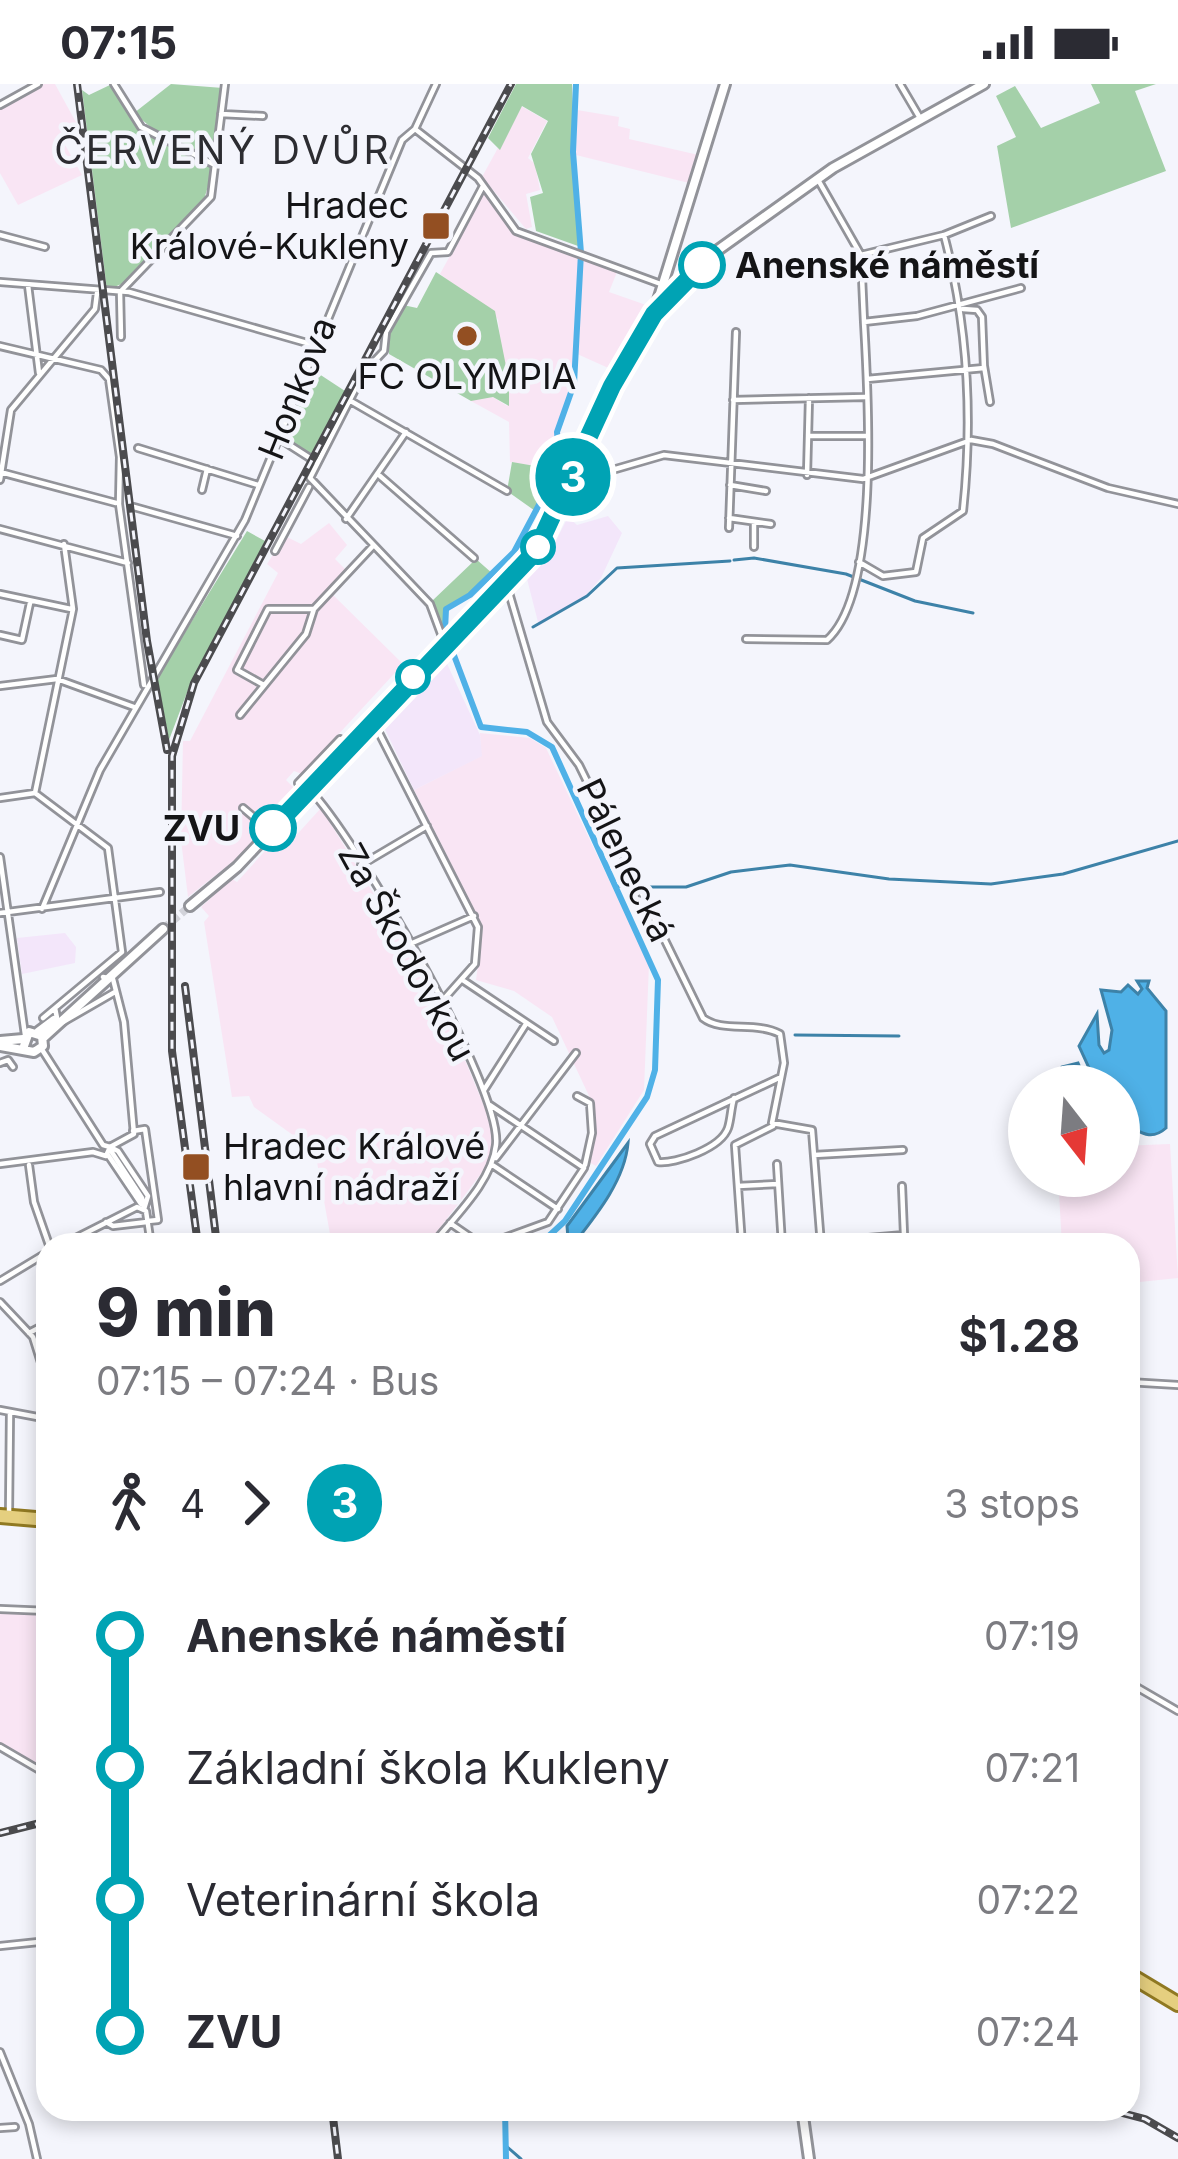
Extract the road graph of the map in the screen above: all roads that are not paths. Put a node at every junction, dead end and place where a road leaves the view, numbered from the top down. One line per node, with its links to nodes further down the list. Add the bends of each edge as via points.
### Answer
1 (38, 84): 8 (street)
2 (114, 84): 13 (street, via 141,127)
3 (225, 84): 9 (street)
4 (436, 84): 12 (street, Honkova)
5 (725, 84): 23 (street)
6 (901, 84): 11 (street)
7 (984, 84): 11 (street)
8 (0, 105)
9 (221, 114): 10 (street); 13 (street)
10 (263, 116)
11 (920, 118): 14 (street)
12 (415, 128): 15 (street); 33 (street, Honkova, via 402,140)
13 (216, 165): 26 (street, via 208,202)
14 (818, 178): 20 (street); 25 (street)
15 (483, 186): 23 (street, via 516,231); 43 (street, via 448,252 431,253 386,332 384,351)
16 (991, 216): 18 (street)
17 (0, 235): 19 (street)
18 (944, 235): 20 (street); 28 (street)
19 (45, 247)
20 (861, 255): 30 (street)
21 (0, 282): 22 (street)
22 (28, 285): 27 (street); 35 (street)
23 (664, 285): 25 (street); 29 (street)
24 (1021, 288): 28 (street)
25 (677, 290): 29 (street)
26 (121, 292): 27 (street); 32 (street); 33 (street)
27 (97, 293): 36 (street, via 95,309)
28 (962, 306): 30 (street); 37 (street, via 982,317); 38 (street)
29 (654, 314): 61 (street)
30 (864, 324): 40 (street)
31 (736, 332): 44 (street)
32 (121, 337)
33 (314, 345): 51 (street, Honkova)
34 (0, 346): 35 (street)
35 (37, 354): 36 (street); 39 (street)
36 (54, 359): 39 (street); 70 (street, via 109,376)
37 (984, 366): 38 (street); 45 (street)
38 (966, 370): 40 (street); 52 (street)
39 (39, 373): 47 (street)
40 (867, 379): 41 (street)
41 (868, 397): 42 (street); 50 (street)
42 (809, 398): 44 (street); 49 (street)
43 (349, 400): 48 (street); 54 (street)
44 (733, 400): 55 (street)
45 (990, 402)
46 (0, 406): 47 (street)
47 (11, 410): 57 (street)
48 (406, 432): 59 (street); 68 (street)
49 (808, 436): 50 (street); 58 (street)
50 (868, 436): 60 (street)
51 (277, 437): 54 (street); 62 (street, Honkova)
52 (970, 440): 60 (street); 71 (street); 85 (street, via 963,511 923,538 916,572 883,576)
53 (139, 448): 56 (street)
54 (316, 462): 63 (street)
55 (730, 463): 58 (street); 61 (street, via 664,455); 64 (street)
56 (207, 469): 62 (street); 66 (street)
57 (1, 475): 70 (street)
58 (807, 475): 60 (street)
59 (380, 476): 74 (street); 84 (street)
60 (869, 478): 85 (street)
61 (571, 482): 87 (street, via 544,538)
62 (258, 485): 79 (street, Honkova)
63 (310, 485): 74 (street); 83 (street)
64 (729, 485): 65 (street); 73 (street)
65 (752, 488): 67 (street); 69 (street)
66 (202, 490)
67 (766, 490)
68 (507, 491)
69 (752, 499)
70 (118, 504): 86 (street)
71 (1178, 504)
72 (134, 507): 79 (street)
73 (729, 518): 75 (street); 77 (street)
74 (346, 519): 81 (street)
75 (754, 522): 76 (street); 82 (street)
76 (771, 524)
77 (729, 528)
78 (0, 529): 80 (street)
79 (237, 536): 98 (street, Honkova)
80 (64, 544): 86 (street); 90 (street)
81 (374, 546): 91 (street); 94 (street, via 430,604)
82 (754, 547)
83 (275, 551)
84 (474, 558)
85 (857, 561): 93 (street, via 832,638)
86 (128, 563): 98 (street)
87 (506, 585): 94 (street); 134 (street, Pálenecká, via 547,722 579,765 704,1018 780,1034)
88 (0, 594): 89 (street)
89 (30, 600): 90 (street); 92 (street, via 22,640)
90 (73, 609): 95 (street)
91 (314, 609): 96 (street, via 306,634); 96 (street, via 268,609 237,670)
92 (0, 635)
93 (746, 639)
94 (444, 642): 101 (street)
95 (62, 680): 97 (street); 99 (street); 104 (street)
96 (263, 685): 100 (street)
97 (0, 686)
98 (145, 687): 99 (street, Honkova)
99 (134, 707): 107 (street, Honkova)
100 (240, 716)
101 (372, 720): 102 (street); 108 (street)
102 (348, 746): 103 (street); 103 (street, Za Škodovkou, via 340,739 298,783)
103 (308, 790): 109 (street); 111 (street, Za Škodovkou)
104 (35, 793): 105 (street); 107 (street)
105 (0, 798)
106 (243, 808): 109 (street)
107 (75, 825): 113 (street, via 108,848); 115 (street, Honkova)
108 (427, 826): 111 (street); 117 (street)
109 (270, 831): 114 (street)
110 (0, 856): 116 (street)
111 (361, 865): 119 (street, Za Škodovkou)
112 (160, 892): 113 (street)
113 (115, 898): 115 (street); 125 (street, via 122,952)
114 (190, 906)
115 (42, 909): 116 (street)
116 (4, 913): 129 (street)
117 (474, 916): 119 (street); 121 (street, via 478,957)
118 (163, 928): 120 (street)
119 (410, 944): 124 (street, Za Škodovkou)
120 (107, 976): 122 (street); 123 (street); 125 (street)
121 (464, 980): 124 (street); 127 (street)
122 (117, 991): 123 (street, via 106,985); 125 (street); 141 (street)
123 (93, 992): 125 (street)
124 (443, 1000): 135 (street, Za Škodovkou)
125 (56, 1016): 126 (street); 129 (street)
126 (43, 1018)
127 (526, 1024): 128 (street); 135 (street)
128 (554, 1041)
129 (34, 1042): 130 (street); 142 (street)
130 (0, 1044)
131 (576, 1053): 139 (street)
132 (0, 1064): 133 (street)
133 (13, 1067)
134 (779, 1078): 137 (street); 140 (street, Pálenecká)
135 (482, 1091): 138 (street, Za Škodovkou)
136 (577, 1096): 149 (street, via 590,1103)
137 (734, 1098): 137 (street, via 655,1136 658,1162 719,1140)
138 (488, 1103): 139 (street); 145 (street, Za Škodovkou, via 497,1130)
139 (521, 1123): 145 (street); 149 (street)
140 (773, 1126): 144 (street, via 811,1127); 151 (street, via 736,1144)
141 (133, 1132): 142 (street); 156 (street, via 146,1129 158,1220)
142 (106, 1150): 146 (street); 153 (street, via 118,1150 148,1196)
143 (903, 1150): 144 (street)
144 (814, 1155): 166 (street)
145 (492, 1162): 154 (street); 157 (street)
146 (0, 1164)
147 (777, 1164): 150 (street)
148 (29, 1165): 158 (street)
149 (584, 1168): 154 (street)
150 (778, 1184): 151 (street); 165 (street)
151 (738, 1186): 164 (street)
152 (902, 1186): 167 (street)
153 (144, 1209): 155 (street); 156 (street)
154 (558, 1209): 163 (street, via 548,1222)
155 (106, 1222): 156 (street); 159 (street)
156 (148, 1222): 160 (street)
157 (450, 1222): 161 (street); 162 (street)
158 (44, 1233)
159 (85, 1233)
160 (149, 1233)
161 (441, 1233)
162 (466, 1233)
163 (517, 1233)
164 (741, 1233)
165 (781, 1233)
166 (820, 1233)
167 (903, 1233)
168 (36, 1257): 169 (street)
169 (0, 1281)
170 (0, 1302): 172 (street)
171 (36, 1329): 172 (street)
172 (29, 1333): 173 (street)
173 (36, 1351)
174 (1140, 1383): 175 (street)
175 (1178, 1385)
176 (0, 1410): 177 (street)
177 (10, 1412): 178 (street); 179 (street)
178 (36, 1417)
179 (4, 1516): 180 (main road)
180 (36, 1519)
181 (0, 1609): 182 (street)
182 (36, 1610)
183 (1140, 1689): 184 (street)
184 (1178, 1711)
185 (0, 1747): 186 (street)
186 (36, 1768)
187 (36, 1942): 188 (street)
188 (0, 1946)
189 (1140, 1980): 190 (main road)
190 (1178, 2004)
191 (0, 2052): 195 (street)
192 (803, 2121): 196 (street)
193 (15, 2127): 194 (street)
194 (0, 2128)
195 (37, 2159)
196 (808, 2159)

